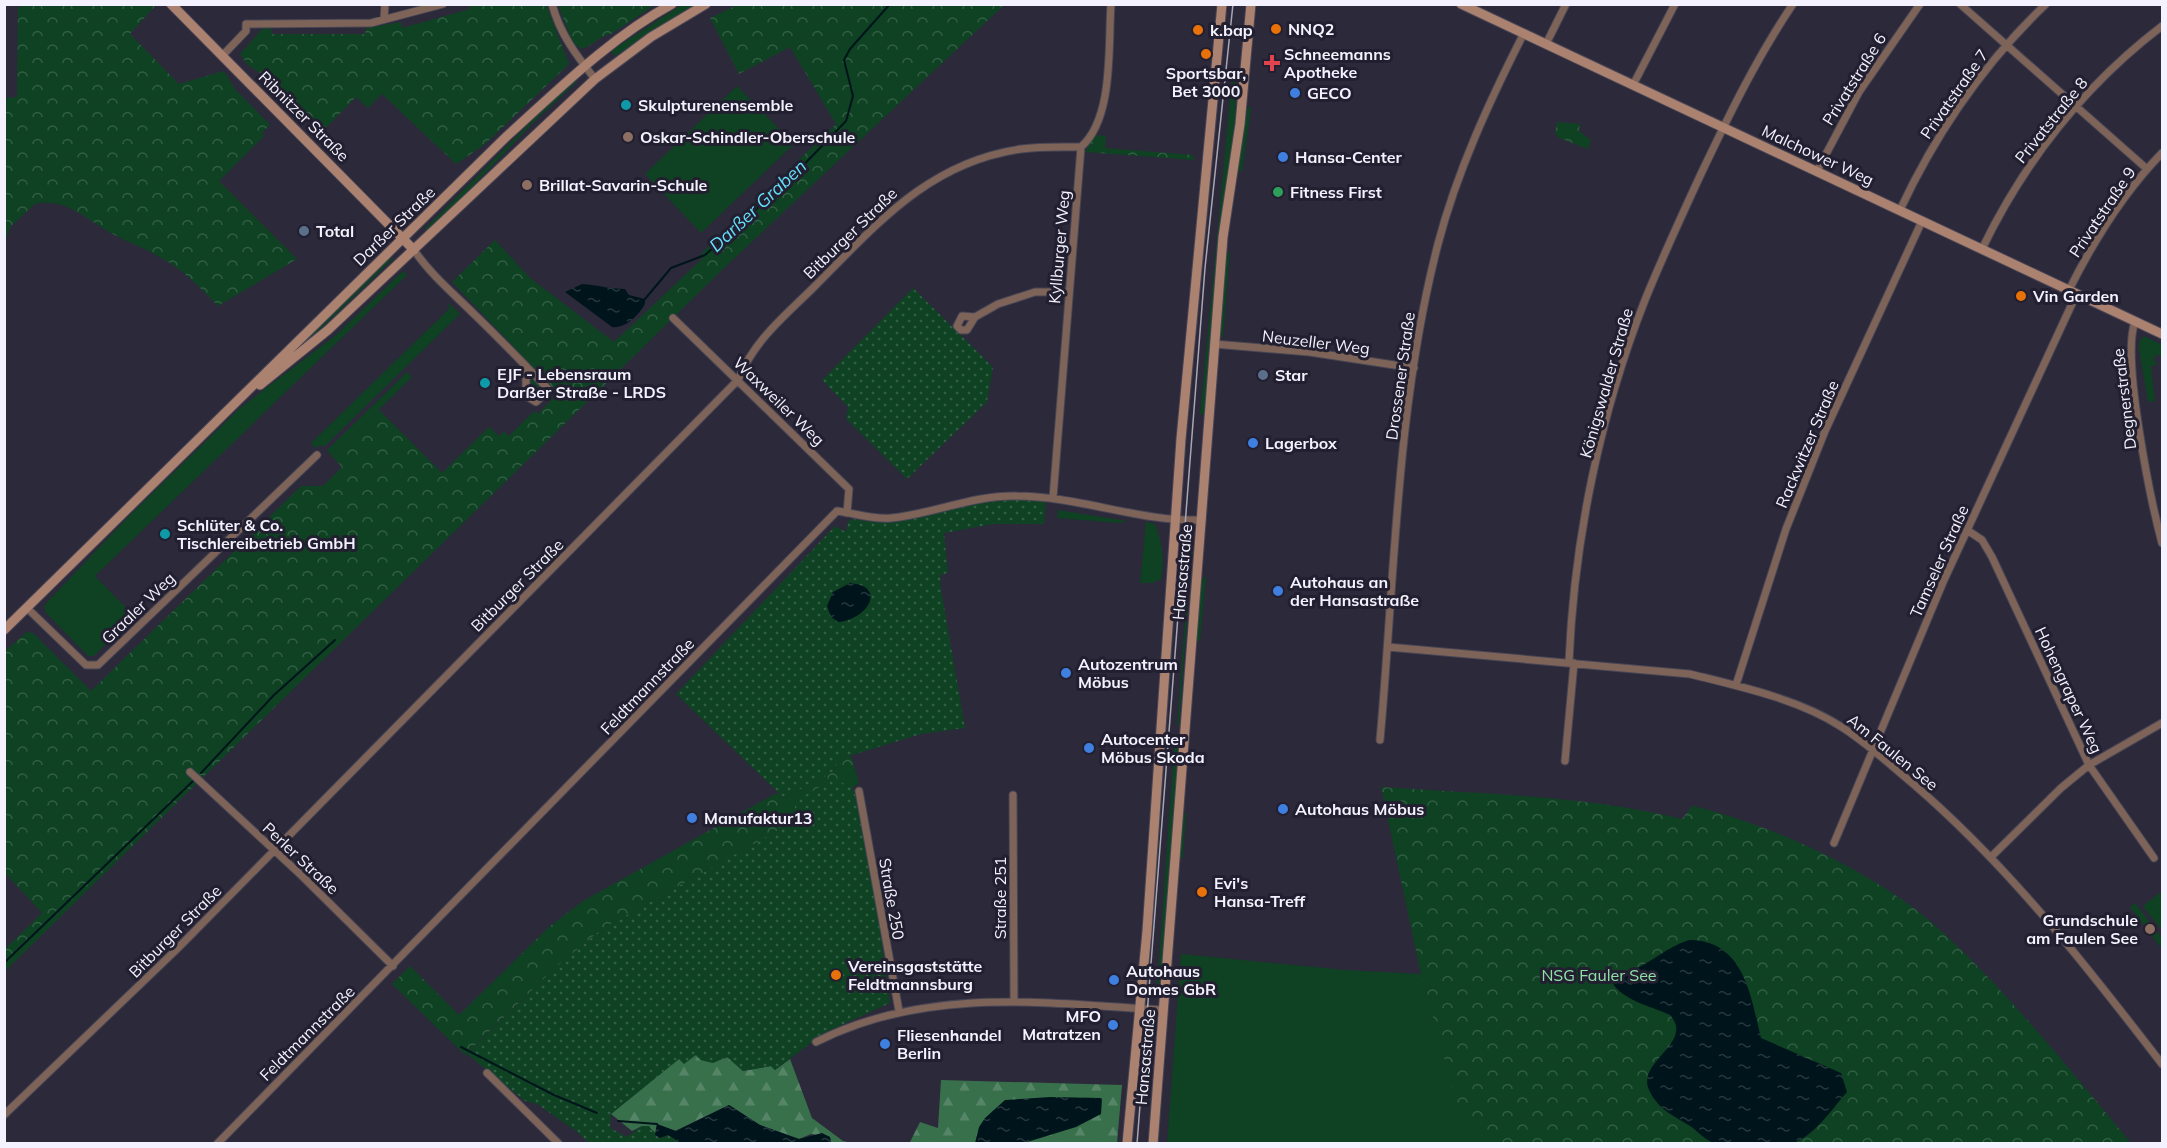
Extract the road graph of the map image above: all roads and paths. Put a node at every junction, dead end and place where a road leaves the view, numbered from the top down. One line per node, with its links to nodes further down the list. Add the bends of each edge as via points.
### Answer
1 (171, 4): 22 (main road, Ribnitzer Straße)
2 (385, 4): 17 (street)
3 (443, 4): 17 (street)
4 (552, 4): 23 (street, via 558,26)
5 (672, 4): 23 (main road, Darßer Straße)
6 (706, 4): 24 (main road, Darßer Straße, via 651,37)
7 (1111, 4): 28 (street, via 1102,113 1095,132)
8 (1222, 4): 52 (main road, Hansastraße)
9 (1251, 4): 43 (main road, Hansastraße)
10 (1461, 4): 19 (main road, Malchower Weg)
11 (1566, 4): 20 (street)
12 (1675, 4): 25 (street)
13 (1793, 4): 27 (street, Königswalder Straße, via 1750,72)
14 (1920, 4): 31 (street, Privatstraße 6, via 1859,92)
15 (1960, 4): 21 (street)
16 (2046, 4): 21 (street, Privatstraße 7)
17 (384, 19): 22 (street, via 362,24 246,24 246,31)
18 (2163, 26): 26 (street, Privatstraße 8, via 2105,75)
19 (1524, 33): 20 (main road, Malchower Weg); 45 (street, Drossener Straße, via 1452,197 1430,279)
20 (1546, 44): 25 (main road, Malchower Weg)
21 (2006, 45): 26 (street); 32 (street, Privatstraße 7, via 1938,137)
22 (222, 56): 34 (main road, Ribnitzer Straße)
23 (584, 66): 24 (street); 34 (main road, Darßer Straße)
24 (595, 79): 36 (main road, Darßer Straße)
25 (1633, 85): 27 (main road, Malchower Weg)
26 (2076, 106): 30 (street); 35 (street, Privatstraße 8, via 2032,163)
27 (1723, 127): 31 (main road, Malchower Weg); 58 (street, Königswalder Straße, via 1644,302 1610,410 1587,507 1572,611)
28 (1081, 147): 37 (street, Kyllburger Weg); 46 (street, Bitburger Straße, via 1021,149 982,158 935,178 912,193 754,348)
29 (2163, 153): 30 (street, Privatstraße 9)
30 (2147, 169): 38 (street, Privatstraße 9, via 2110,218)
31 (1817, 171): 32 (main road, Malchower Weg)
32 (1900, 210): 33 (main road, Malchower Weg)
33 (1922, 221): 35 (main road, Malchower Weg); 59 (street, Rackwitzer Straße, via 1825,431 1786,529)
34 (403, 238): 36 (main road, Ribnitzer Straße); 47 (main road, Darßer Straße)
35 (1982, 249): 38 (main road, Malchower Weg)
36 (414, 250): 44 (street, Darßer Straße); 47 (main road, Darßer Straße, via 328,330)
37 (1069, 292): 39 (street, via 1017,296); 49 (street, Kyllburger Weg)
38 (2073, 292): 41 (main road, Malchower Weg); 53 (street, Tamseler Straße)
39 (975, 317)
40 (673, 318): 46 (street, Waxweiler Weg)
41 (2135, 322): 42 (main road, Malchower Weg); 54 (street, Degnerstraße, via 2130,345 2136,397 2151,496)
42 (2163, 334)
43 (1214, 344): 45 (street, Neuzeller Weg, via 1309,352); 51 (main road, Hansastraße)
44 (526, 366): 44 (street, Darßer Straße, via 526,396 536,402 549,390)
45 (1413, 368): 57 (street, Drossener Straße)
46 (738, 380): 50 (street, Waxweiler Weg, via 849,489); 69 (street, Bitburger Straße)
47 (227, 410): 55 (main road, Darßer Straße)
48 (317, 455): 55 (street, Graaler Weg, via 98,665 86,665)
49 (1053, 498): 50 (street, via 994,497 884,519); 52 (street)
50 (847, 513): 72 (street, Feldtmannstraße, via 837,511)
51 (1202, 520): 52 (street); 75 (main road, Hansastraße)
52 (1176, 521): 74 (main road, Hansastraße)
53 (1967, 530): 62 (street, Tamseler Straße); 64 (street, Hohengraper Weg, via 1982,540 1992,557)
54 (2163, 543)
55 (27, 608): 56 (main road, Darßer Straße)
56 (4, 630)
57 (1388, 647): 58 (street, Am Faulen See); 61 (street, Drossener Straße)
58 (1571, 663): 59 (street, Am Faulen See, via 1653,669); 63 (street, Königswalder Straße)
59 (1736, 686): 62 (street, Am Faulen See, via 1824,717)
60 (2163, 723): 64 (street)
61 (1380, 740)
62 (1874, 750): 68 (street, Tamseler Straße); 70 (street, Am Faulen See)
63 (1565, 761)
64 (2089, 765): 70 (street); 71 (street, Hohengraper Weg)
65 (190, 772): 69 (street, Perler Straße)
66 (860, 791): 76 (street, Straße 250)
67 (1013, 795): 73 (street, Straße 251)
68 (1834, 843)
69 (273, 851): 72 (street, Perler Straße); 80 (street, Bitburger Straße, via 169,957)
70 (1991, 857): 78 (street, Am Faulen See, via 2046,916)
71 (2154, 858)
72 (393, 966): 81 (street, Feldtmannstraße)
73 (1014, 1000): 74 (street); 76 (street)
74 (1138, 1009): 75 (street); 83 (main road, Hansastraße)
75 (1164, 1010): 84 (main road, Hansastraße)
76 (898, 1011): 77 (street)
77 (816, 1042)
78 (2163, 1064)
79 (487, 1073): 82 (street)
80 (4, 1114)
81 (217, 1143)
82 (559, 1143)
83 (1127, 1143)
84 (1153, 1143)

